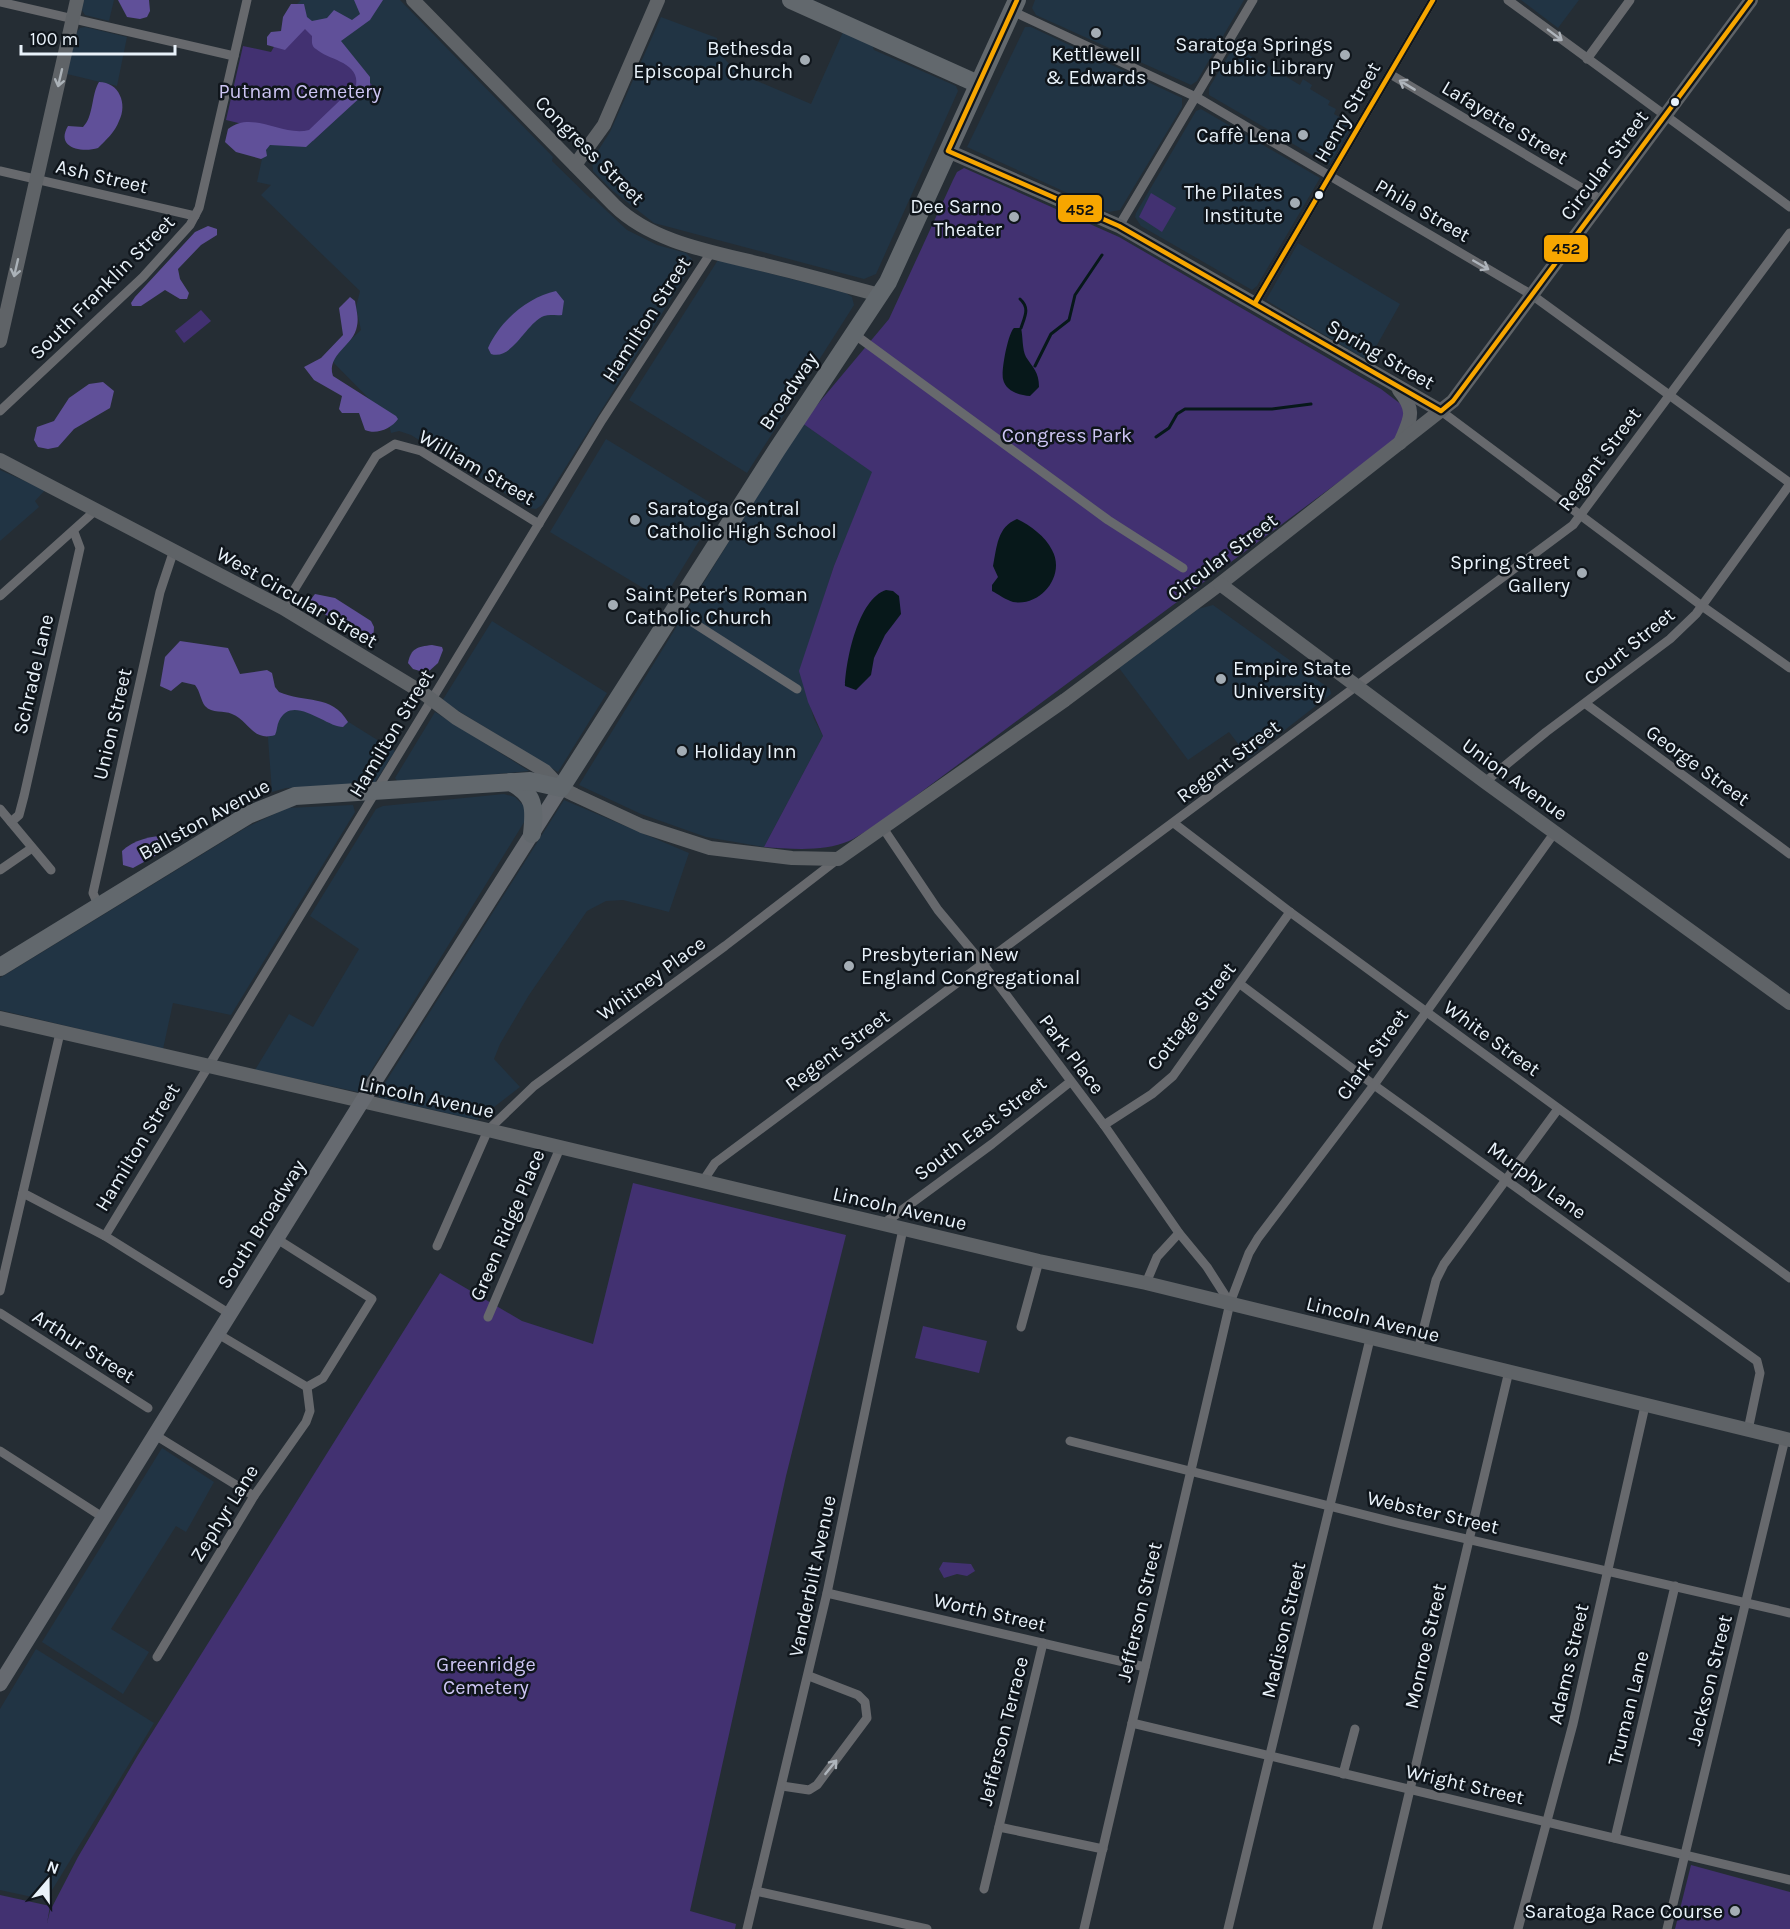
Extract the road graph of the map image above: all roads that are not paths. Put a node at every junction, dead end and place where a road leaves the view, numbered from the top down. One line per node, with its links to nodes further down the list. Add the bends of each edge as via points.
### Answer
1 (77, 0): 13 (street)
2 (247, 0): 14 (street, South Franklin Street)
3 (413, 0): 21 (street, Congress Street)
4 (658, 0): 21 (street, via 603,125)
5 (791, 0): 17 (highway)
6 (1253, 0): 18 (street)
7 (1433, 0): 16 (street, Henry Street)
8 (1508, 0): 15 (street, one-way to 15)
9 (1630, 0): 15 (street)
10 (1751, 0): 19 (street, Circular Street)
11 (0, 2): 13 (street)
12 (1015, 5): 17 (highway, Broadway); 18 (street, Phila Street)
13 (73, 18): 14 (street); 24 (street, one-way to 24)
14 (234, 56): 27 (street, South Franklin Street)
15 (1587, 59): 19 (street)
16 (1390, 74): 23 (street, Henry Street); 25 (street, Lafayette Street, one-way to 16)
17 (978, 84): 20 (highway, Broadway)
18 (1196, 97): 23 (street, Phila Street); 28 (street)
19 (1665, 116): 25 (street, Circular Street); 26 (street)
20 (948, 151): 28 (street, Spring Street); 31 (highway, Broadway)
21 (574, 165): 30 (street, Congress Street, via 638,225)
22 (0, 171): 24 (street, Ash Street)
23 (1330, 176): 32 (street, Phila Street, one-way to 32); 33 (street, Henry Street)
24 (36, 180): 27 (street, Ash Street); 35 (street, one-way to 35)
25 (1602, 200): 32 (street, Circular Street)
26 (1790, 207)
27 (195, 216): 38 (street, South Franklin Street, via 143,277)
28 (1119, 226): 33 (street, Spring Street)
29 (1790, 233): 37 (street, Regent Street)
30 (711, 251): 31 (street, Congress Street); 45 (street, Hamilton Street)
31 (880, 295): 34 (highway, Broadway)
32 (1532, 295): 37 (street, Phila Street); 39 (street, Circular Street, via 1454,401)
33 (1255, 303): 36 (street, Spring Street)
34 (854, 334): 48 (street, via 1108,520); 53 (highway, Broadway)
35 (0, 341)
36 (1391, 382): 39 (street, Spring Street); 40 (street, via 1410,404 1411,418)
37 (1670, 396): 42 (street, Phila Street); 44 (street, Regent Street)
38 (0, 411)
39 (1441, 411): 40 (street, Circular Street); 44 (street, Spring Street)
40 (1399, 445): 49 (street, Circular Street)
41 (0, 460): 43 (street, West Circular Street)
42 (1790, 484): 51 (street, Court Street)
43 (97, 509): 46 (street); 47 (street, West Circular Street)
44 (1581, 516): 51 (street, Spring Street); 55 (street, Regent Street)
45 (539, 524): 52 (street, William Street, via 421,451 395,444 376,456); 57 (street, Hamilton Street)
46 (74, 532): 50 (street); 64 (street, Schrade Lane, via 80,548 24,796 19,815)
47 (174, 550): 52 (street, West Circular Street); 74 (street, Union Street, via 160,592 93,893)
48 (1183, 567)
49 (1220, 584): 55 (street, Union Avenue); 66 (street, Circular Street, via 1065,700)
50 (0, 596)
51 (1702, 606): 54 (street, Spring Street); 58 (street, Court Street, via 1670,639)
52 (283, 608): 57 (street, West Circular Street)
53 (675, 612): 56 (street); 61 (highway, Broadway)
54 (1790, 668)
55 (1357, 687): 60 (street, Union Avenue); 65 (street, Regent Street)
56 (797, 690)
57 (432, 701): 61 (street, West Circular Street, via 545,771); 62 (street, Hamilton Street)
58 (1586, 704): 60 (street, Court Street); 70 (street, George Street)
59 (511, 782): 61 (highway, Ballston Avenue, via 530,781); 62 (highway, Ballston Avenue); 68 (highway, via 524,789 532,802)
60 (1485, 782): 67 (street, Union Avenue)
61 (561, 788): 68 (main road, South Broadway); 71 (street, via 642,826 710,848)
62 (376, 793): 74 (highway, Ballston Avenue, via 295,796 274,802); 83 (street, Hamilton Street)
63 (0, 809): 64 (street)
64 (11, 822): 69 (street)
65 (1175, 824): 75 (street, White Street); 76 (street, Regent Street)
66 (883, 828): 71 (street, Circular Street); 76 (street, Park Place, via 938,910)
67 (1555, 832): 79 (street, Union Avenue); 80 (street, Clark Street)
68 (532, 834): 86 (main road, South Broadway)
69 (32, 848): 72 (street); 73 (street)
70 (1790, 854)
71 (838, 859): 89 (street, Whitney Place, via 534,1086)
72 (0, 870)
73 (51, 870)
74 (99, 907): 77 (highway, Ballston Avenue)
75 (1290, 912): 78 (street, Cottage Street); 80 (street, White Street)
76 (983, 964): 84 (street, Park Place); 92 (street, Regent Street, via 715,1163)
77 (0, 967)
78 (1240, 984): 85 (street, Murphy Lane); 88 (street, Cottage Street, via 1173,1076)
79 (1790, 1003)
80 (1425, 1011): 85 (street, Clark Street); 87 (street, White Street)
81 (0, 1018): 82 (street, Lincoln Avenue)
82 (60, 1034): 83 (street, Lincoln Avenue); 93 (street)
83 (206, 1066): 86 (street, Lincoln Avenue); 97 (street, Hamilton Street)
84 (1070, 1082): 88 (street, Park Place); 94 (street, South East Street)
85 (1374, 1085): 91 (street, Murphy Lane); 104 (street, Clark Street, via 1258,1238)
86 (361, 1103): 89 (street, Lincoln Avenue); 98 (main road, South Broadway)
87 (1558, 1109): 91 (street); 101 (street, White Street)
88 (1104, 1125): 96 (street, Park Place)
89 (488, 1130): 90 (street, Lincoln Avenue); 99 (street)
90 (560, 1148): 92 (street, Lincoln Avenue); 107 (street, Green Ridge Place)
91 (1507, 1180): 111 (street, via 1444,1263); 116 (street, Murphy Lane, via 1757,1361 1760,1373)
92 (703, 1181): 94 (street, Lincoln Avenue)
93 (22, 1193): 97 (street); 103 (street)
94 (883, 1224): 95 (street, Lincoln Avenue)
95 (903, 1229): 100 (street, Lincoln Avenue); 128 (street, Vanderbilt Avenue)
96 (1179, 1233): 102 (street, via 1157,1257); 104 (street, Park Place)
97 (105, 1236): 106 (street)
98 (277, 1239): 106 (main road, South Broadway); 113 (street, via 372,1299 323,1378)
99 (437, 1246)
100 (1039, 1261): 102 (street, Lincoln Avenue); 108 (street)
101 (1790, 1278)
102 (1146, 1283): 104 (street, Lincoln Avenue)
103 (0, 1291)
104 (1230, 1303): 110 (street, Lincoln Avenue); 121 (street, Jefferson Street)
105 (0, 1313): 115 (street, Arthur Street)
106 (230, 1314): 109 (main road, South Broadway)
107 (488, 1317)
108 (1021, 1328)
109 (218, 1334): 113 (street); 117 (main road, South Broadway)
110 (1370, 1339): 111 (street, Lincoln Avenue); 123 (street, Madison Street)
111 (1418, 1350): 112 (street, Lincoln Avenue)
112 (1509, 1371): 114 (street, Lincoln Avenue); 125 (street, Monroe Street)
113 (308, 1387): 122 (street, Zephyr Lane, via 310,1410 306,1422)
114 (1645, 1406): 116 (street, Lincoln Avenue); 126 (street, Adams Street)
115 (148, 1408)
116 (1748, 1430): 118 (street, Lincoln Avenue)
117 (155, 1435): 122 (street); 124 (main road, South Broadway)
118 (1788, 1439): 129 (street, Jackson Street)
119 (1070, 1440): 121 (street, Webster Street)
120 (0, 1451): 124 (street)
121 (1191, 1471): 123 (street, Webster Street); 133 (street, Jefferson Street)
122 (254, 1496): 132 (street, Zephyr Lane)
123 (1331, 1506): 125 (street, Webster Street); 138 (street, Madison Street)
124 (104, 1518): 135 (main road, South Broadway)
125 (1469, 1540): 126 (street, Webster Street); 141 (street, Monroe Street)
126 (1607, 1571): 127 (street, Webster Street); 142 (street, Adams Street, via 1573,1724)
127 (1676, 1586): 129 (street, Webster Street); 144 (street, Truman Lane)
128 (827, 1593): 131 (street, Worth Street); 134 (street, Vanderbilt Avenue)
129 (1746, 1603): 130 (street, Webster Street); 146 (street, Jackson Street)
130 (1790, 1613)
131 (1043, 1643): 133 (street, Worth Street); 143 (street, Jefferson Terrace)
132 (157, 1657)
133 (1145, 1667): 136 (street, Jefferson Street)
134 (809, 1676): 140 (street, Vanderbilt Avenue); 140 (street, one-way to 134, via 809,1790 816,1785 867,1718 866,1702 858,1695)
135 (0, 1684)
136 (1132, 1723): 138 (street, Wright Street); 145 (street, Jefferson Street)
137 (1355, 1729): 139 (street)
138 (1271, 1757): 139 (street, Wright Street); 153 (street, Madison Street)
139 (1343, 1774): 141 (street, Wright Street)
140 (782, 1786): 149 (street, Vanderbilt Avenue)
141 (1411, 1790): 142 (street, Wright Street); 154 (street, Monroe Street)
142 (1546, 1821): 144 (street, Wright Street); 155 (street, Adams Street)
143 (999, 1827): 145 (street, Jefferson Terrace); 148 (street, Jefferson Terrace)
144 (1615, 1838): 146 (street, Wright Street)
145 (1102, 1849): 152 (street, Jefferson Street)
146 (1686, 1854): 147 (street, Wright Street); 156 (street, Jackson Street)
147 (1790, 1880)
148 (984, 1889)
149 (756, 1891): 150 (street, Vanderbilt Avenue); 151 (street)
150 (747, 1929)
151 (927, 1929)
152 (1084, 1929)
153 (1228, 1929)
154 (1377, 1929)
155 (1518, 1929)
156 (1667, 1929)

